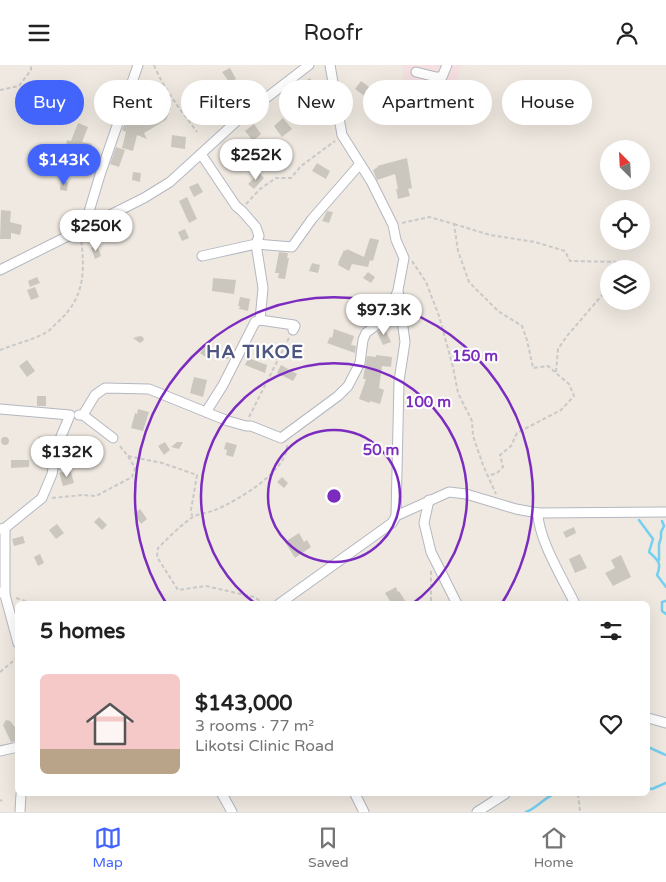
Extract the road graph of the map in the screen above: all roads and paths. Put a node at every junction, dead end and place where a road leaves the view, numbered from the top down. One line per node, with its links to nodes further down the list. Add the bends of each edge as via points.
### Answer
1 (31, 65): 8 (path, via 19,86)
2 (138, 65): 15 (street, via 100,175 88,215)
3 (154, 65): 9 (path, via 169,95)
4 (309, 65): 11 (street, via 239,119)
5 (330, 65): 10 (street)
6 (447, 65): 7 (street, via 442,77)
7 (416, 72)
8 (0, 90)
9 (197, 132)
10 (342, 135): 12 (street); 13 (path, via 301,166 291,178 276,178 260,189)
11 (201, 154): 13 (street); 15 (street, via 170,182)
12 (360, 164): 16 (street); 18 (street, via 292,247)
13 (242, 211): 18 (street, via 256,227 259,236)
14 (454, 224): 16 (path, via 429,217); 21 (path, via 565,251 570,261); 28 (path, via 458,251 469,281 498,311 522,326 533,368 548,366)
15 (89, 225): 17 (street)
16 (393, 225): 23 (street, via 404,259)
17 (78, 230): 22 (street); 27 (path, via 83,282 66,315 47,332)
18 (256, 245): 19 (street); 25 (street, via 263,288)
19 (202, 256)
20 (410, 258): 37 (path, via 426,282 439,316 458,393 472,421 473,436)
21 (600, 262)
22 (0, 270)
23 (398, 290): 35 (street, via 384,319 366,333 360,363 348,386); 43 (street, via 405,342 399,381)
24 (600, 298): 28 (path, via 558,349)
25 (257, 321): 26 (street, via 295,326); 30 (street)
26 (293, 330): 33 (path)
27 (0, 350)
28 (556, 373): 37 (path, via 570,384 574,396 560,410 517,433 500,455 503,467)
29 (0, 409): 31 (street)
30 (206, 412): 32 (street, via 149,389 105,388 95,395); 33 (street)
31 (70, 415): 32 (street); 38 (street)
32 (83, 415): 34 (street)
33 (246, 426): 35 (street)
34 (113, 438): 36 (path)
35 (281, 438): 44 (path, via 288,445 286,453 262,484 214,511)
36 (128, 456): 38 (path, via 135,468 132,477 96,496); 44 (path, via 197,475 190,510)
37 (488, 476): 40 (path)
38 (42, 498): 45 (street)
39 (429, 500): 40 (street, via 449,492 466,493); 43 (street); 52 (street, via 424,523 431,551)
40 (500, 503): 42 (street)
41 (666, 512): 42 (street)
42 (538, 513): 53 (street, via 544,541)
43 (396, 515): 50 (street, via 392,523)
44 (192, 517): 49 (path, via 158,547 157,557 178,590 206,586)
45 (3, 528): 47 (street)
46 (431, 569): 51 (path)
47 (2, 594): 48 (path); 54 (street)
48 (24, 601)
49 (260, 601)
50 (283, 601)
51 (431, 601)
52 (456, 601)
53 (574, 601)
54 (15, 634)
55 (15, 660): 56 (path)
56 (0, 672)
57 (650, 719): 58 (street)
58 (666, 723)
59 (15, 748): 60 (street)
60 (0, 751)
61 (21, 796): 66 (street)
62 (223, 796): 67 (street)
63 (356, 796): 68 (street)
64 (502, 796): 69 (street)
65 (578, 796): 70 (path)
66 (20, 812)
67 (232, 812)
68 (364, 812)
69 (476, 812)
70 (579, 812)

